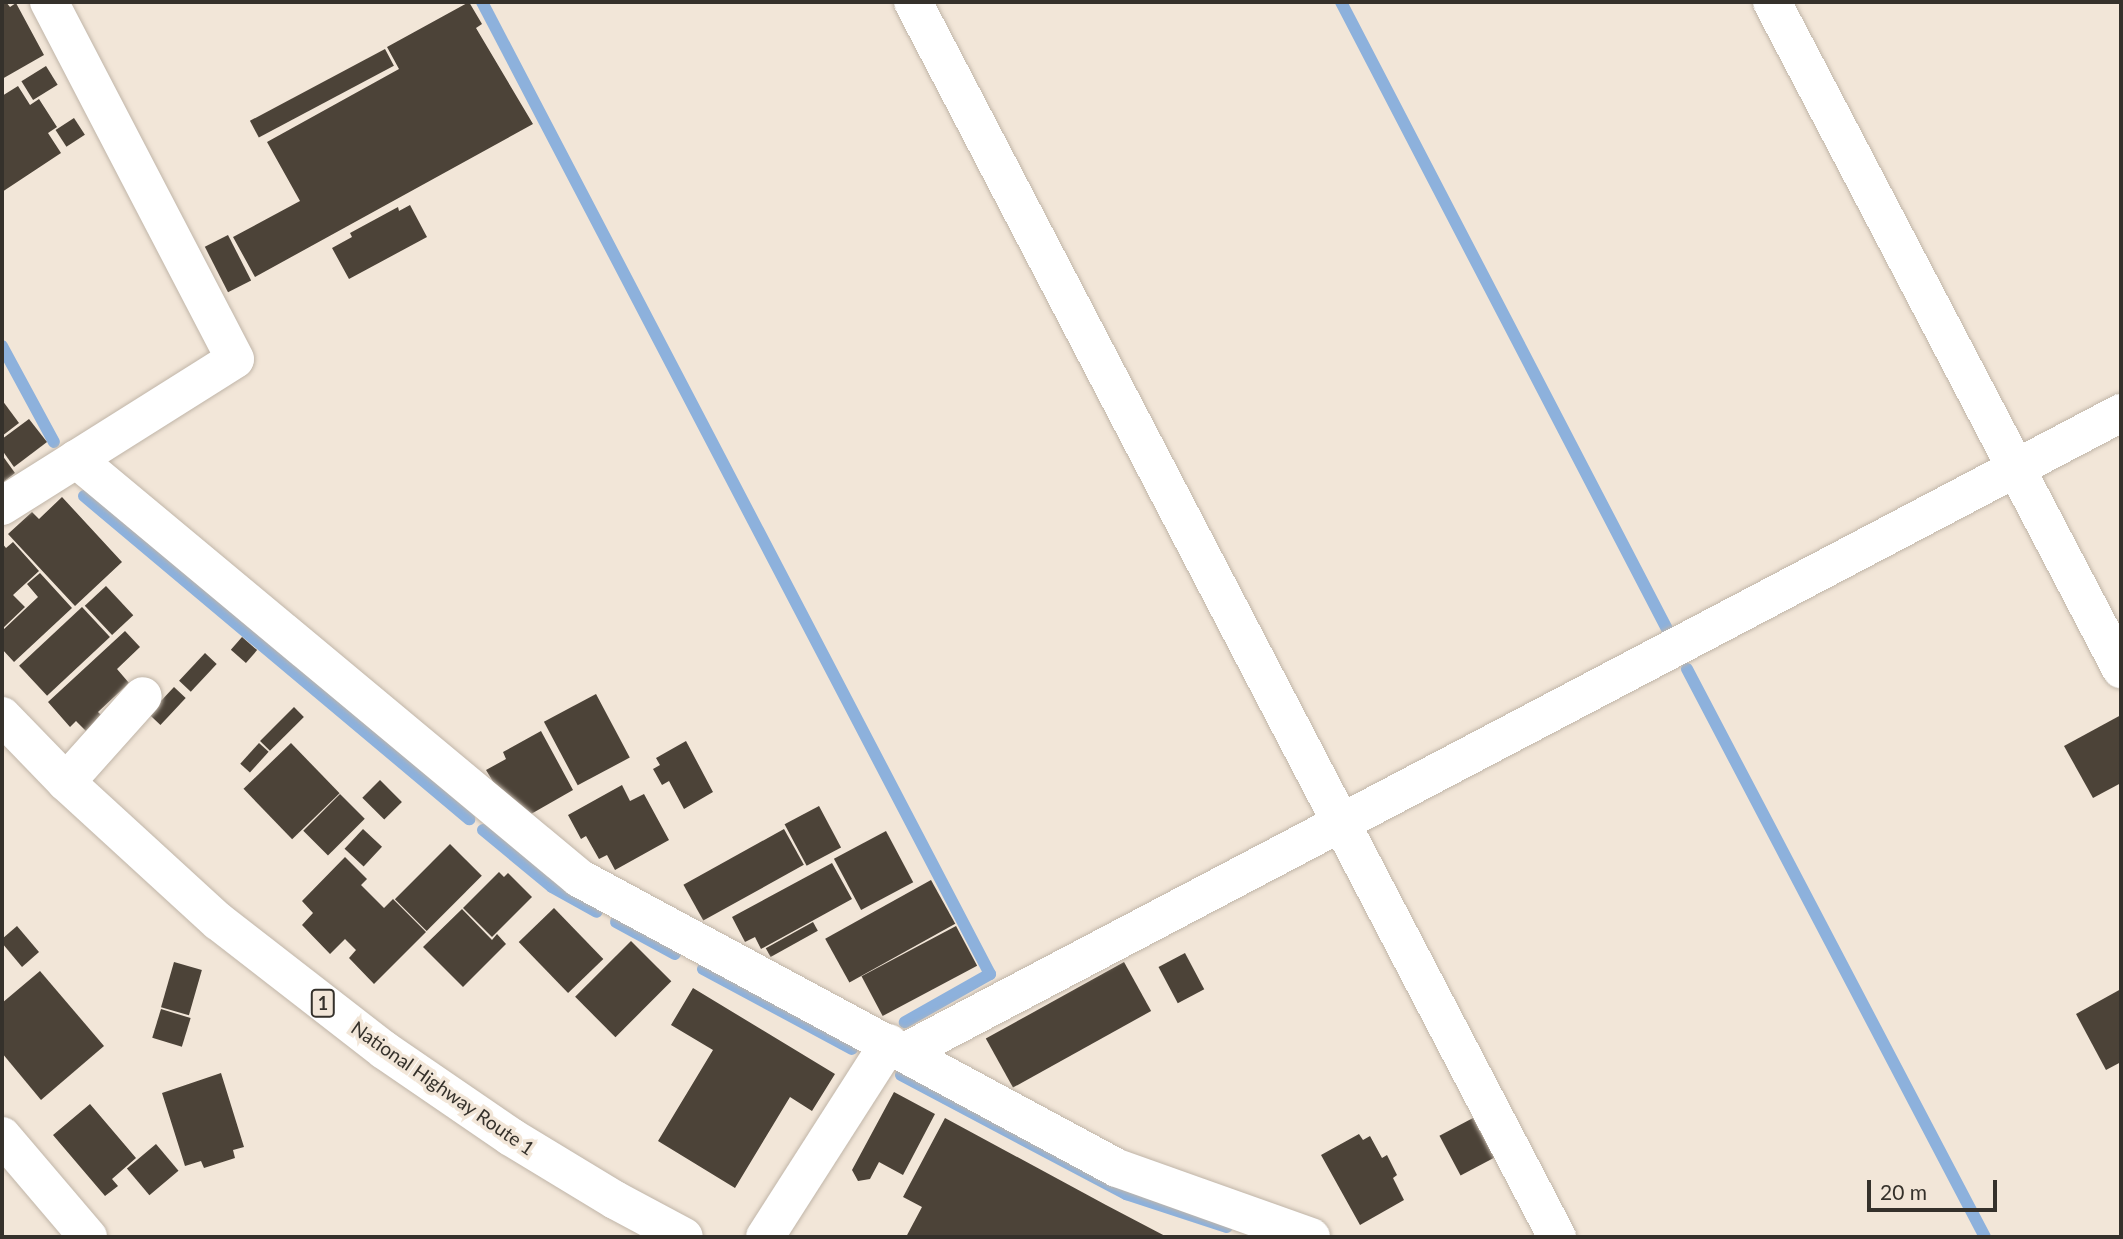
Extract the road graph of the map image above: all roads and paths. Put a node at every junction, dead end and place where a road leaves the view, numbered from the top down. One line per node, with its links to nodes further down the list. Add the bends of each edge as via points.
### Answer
1 (49, 2): 5 (main road, via 235,359)
2 (914, 2): 12 (main road)
3 (1772, 2): 6 (main road)
4 (2121, 412): 6 (main road)
5 (76, 459): 7 (main road); 13 (main road, via 579,878)
6 (2017, 467): 8 (main road); 12 (main road)
7 (2, 506)
8 (2121, 669)
9 (143, 696): 11 (main road)
10 (2, 716): 11 (main road, National Highway Route 1 / 1)
11 (66, 782): 16 (main road, National Highway Route 1 / 1, via 219,922 384,1050 510,1137)
12 (1341, 821): 13 (main road); 19 (main road)
13 (897, 1047): 17 (main road); 18 (main road, via 1117,1168)
14 (2, 1136): 15 (main road)
15 (88, 1237)
16 (684, 1237)
17 (765, 1237)
18 (1311, 1237)
19 (1557, 1237)

